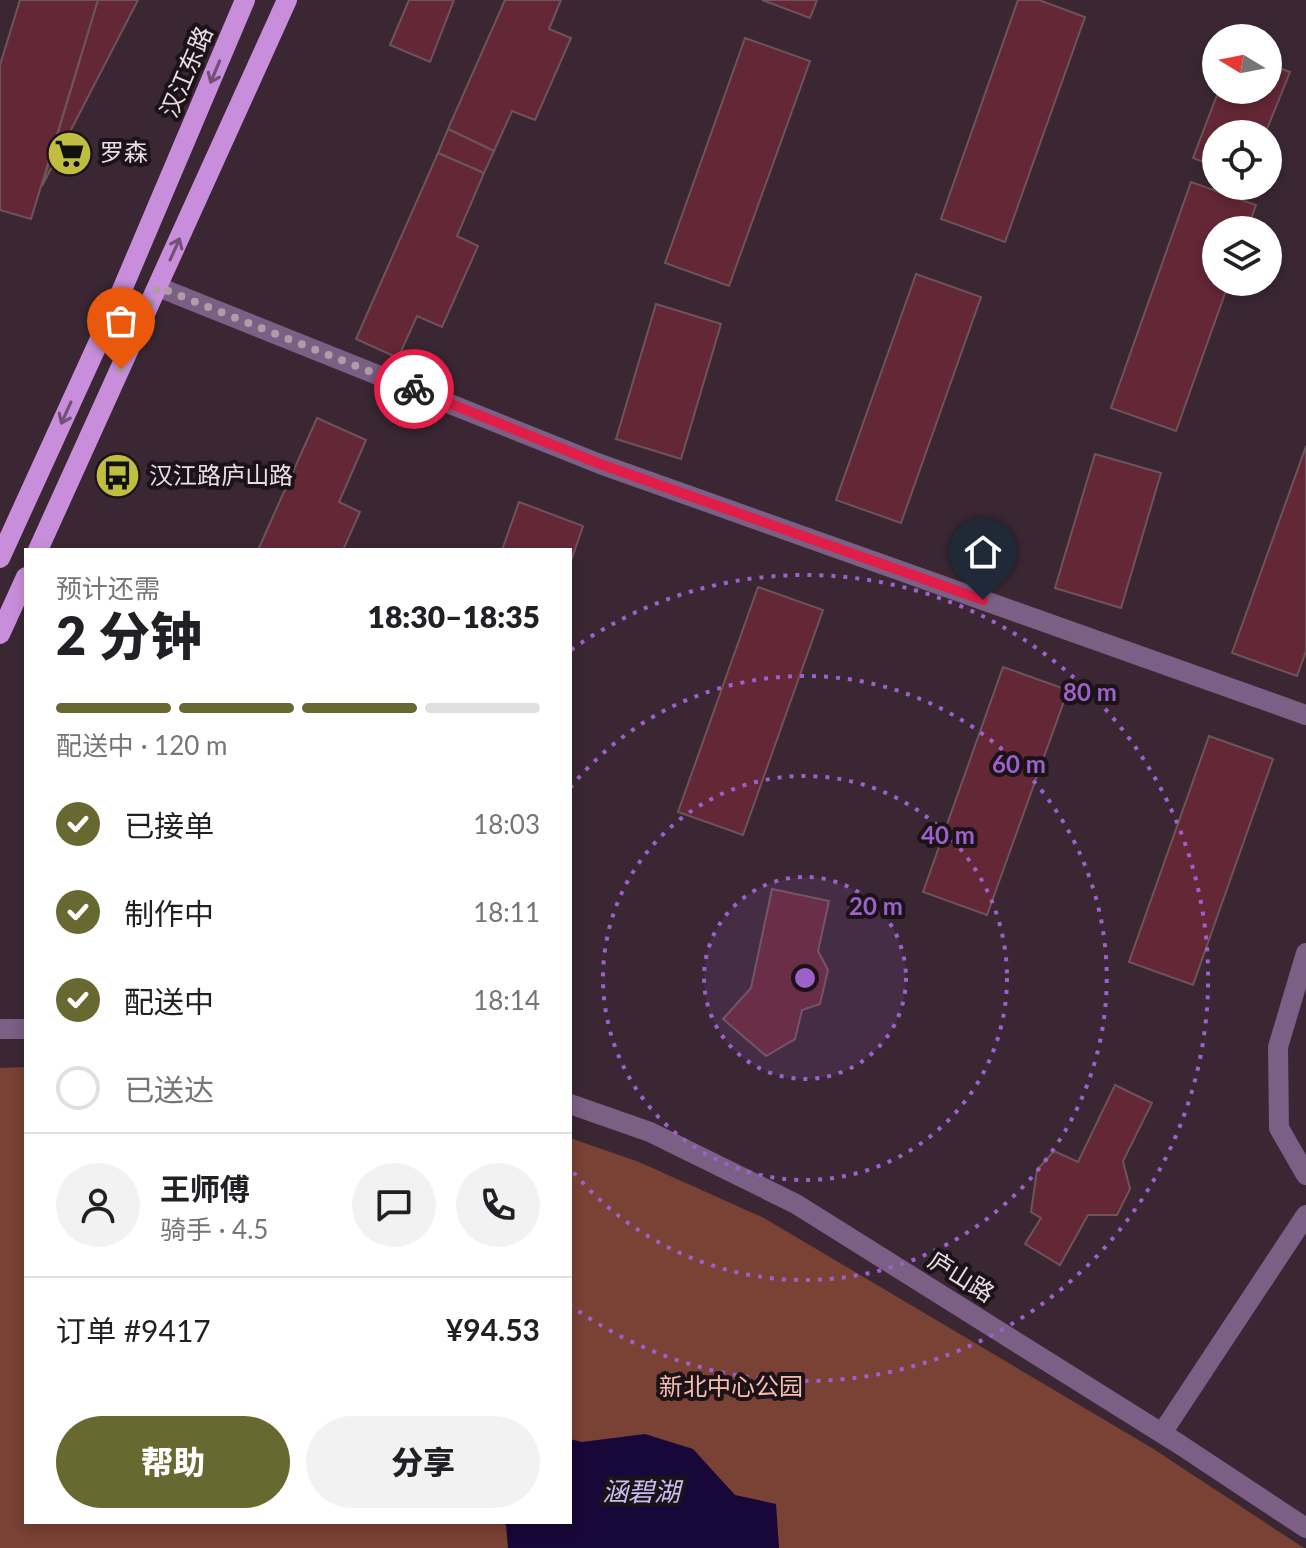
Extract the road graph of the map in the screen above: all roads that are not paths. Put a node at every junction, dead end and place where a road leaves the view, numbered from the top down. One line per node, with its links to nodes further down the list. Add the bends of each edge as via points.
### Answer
1 (245, 0): 5 (main road, 汉江东路, one-way to 5, via 116,304)
2 (287, 0): 3 (main road, one-way to 2)
3 (158, 287): 4 (main road); 8 (street, via 600,464)
4 (39, 548)
5 (0, 558)
6 (24, 581): 7 (main road)
7 (0, 634)
8 (1306, 715)
9 (1306, 953): 13 (street, via 1278,1047 1279,1128)
10 (0, 1029): 11 (street)
11 (24, 1029)
12 (572, 1105): 15 (street, 庐山路, via 650,1132 796,1204)
13 (1306, 1175)
14 (1306, 1215): 15 (street)
15 (1162, 1433): 16 (street, 庐山路)
16 (1306, 1528)

